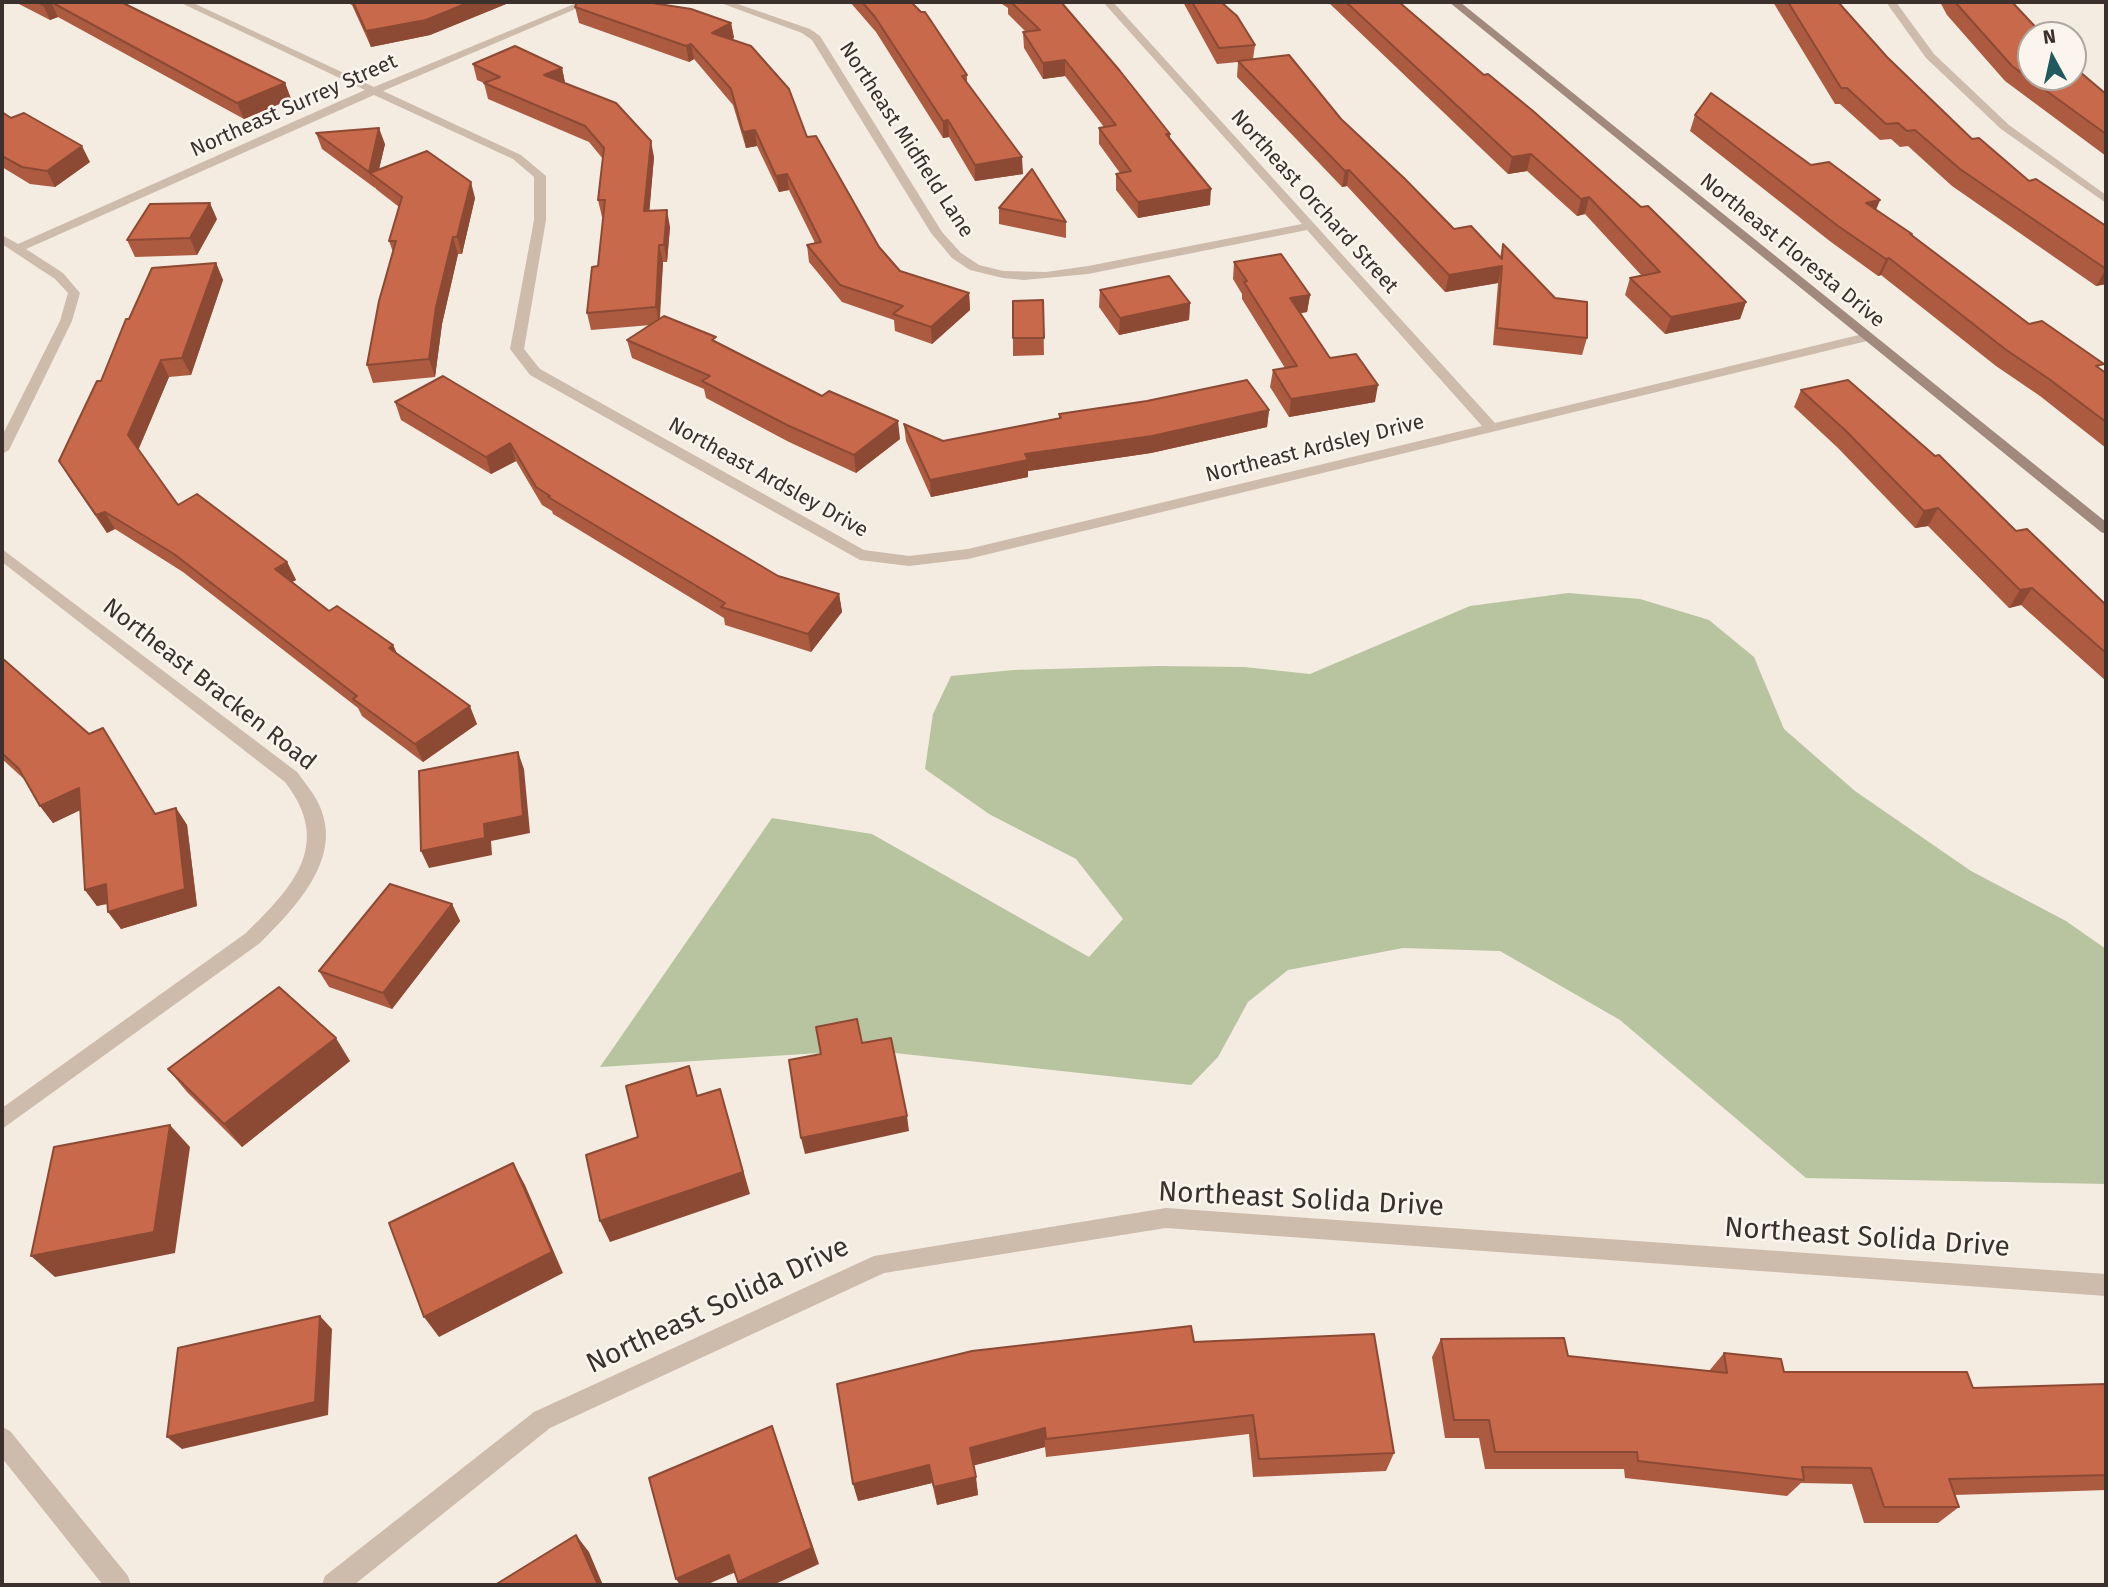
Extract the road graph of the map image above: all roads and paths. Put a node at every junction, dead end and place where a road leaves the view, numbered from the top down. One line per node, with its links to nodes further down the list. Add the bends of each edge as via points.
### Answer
1 (184, 2): 8 (street, Northeast Ardsley Drive)
2 (218, 2): 8 (street)
3 (587, 2): 9 (street, Northeast Surrey Street)
4 (723, 2): 11 (street, Northeast Midfield Lane, via 816,37 937,233 960,259 981,269 1018,276 1063,274)
5 (1108, 2): 11 (street, Northeast Orchard Street)
6 (1454, 2): 14 (street, Northeast Floresta Drive)
7 (1891, 2): 10 (street, via 1930,56 2006,127)
8 (199, 9): 9 (street, Northeast Ardsley Drive)
9 (373, 91): 13 (street, Northeast Surrey Street); 15 (street, Northeast Ardsley Drive, via 517,158 540,176 540,220 517,349 535,372 860,555 909,561 968,554)
10 (2106, 200)
11 (1310, 226): 15 (street, Northeast Orchard Street)
12 (2, 239): 13 (street)
13 (18, 248): 16 (street, via 74,293)
14 (1867, 337): 15 (street, Northeast Ardsley Drive); 17 (street, Northeast Floresta Drive)
15 (1492, 428)
16 (2, 450)
17 (2106, 529)
18 (2, 554): 19 (street, Northeast Bracken Road, via 291,777 314,809 319,833 300,884 283,910 253,938)
19 (2, 1120)
20 (2106, 1285): 23 (street, Northeast Solida Drive, via 1166,1218 882,1263 542,1420)
21 (2, 1439): 22 (street)
22 (119, 1585)
23 (334, 1585)

